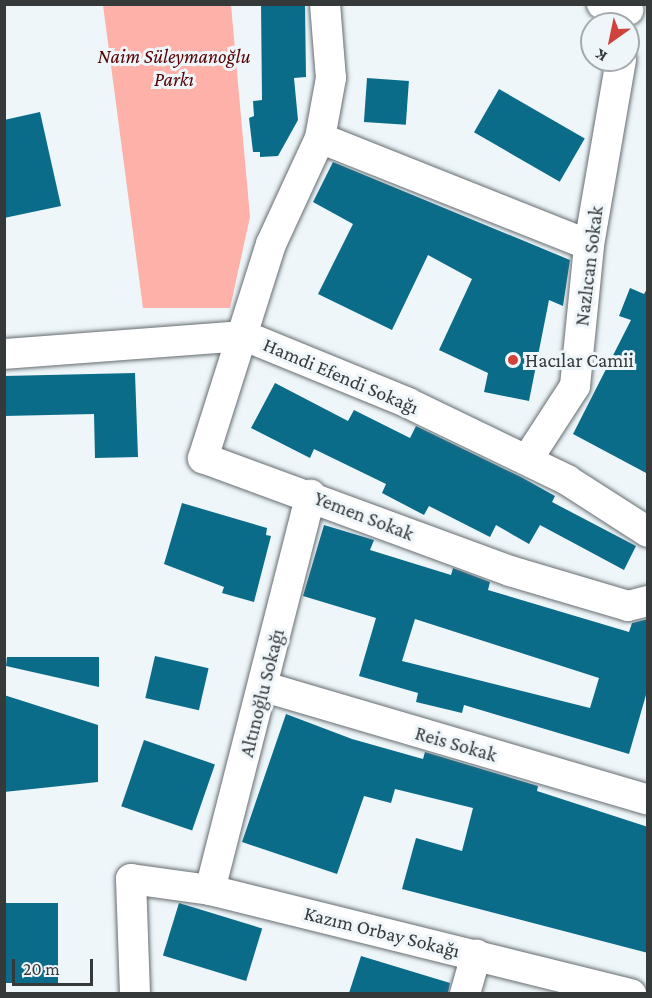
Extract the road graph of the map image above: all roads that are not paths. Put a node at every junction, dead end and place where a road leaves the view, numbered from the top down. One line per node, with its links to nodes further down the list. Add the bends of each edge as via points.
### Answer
1 (324, 4): 3 (street, via 331,78)
2 (619, 72): 4 (street, Nazlıcan Sokak)
3 (320, 138): 4 (street); 5 (street, via 271,244)
4 (589, 245): 7 (street, Nazlıcan Sokak, via 575,386)
5 (244, 336): 6 (street, Hamdi Efendi Sokağı); 7 (street, Hamdi Efendi Sokağı, via 408,403); 8 (street, Yemen Sokak, via 204,458)
6 (4, 354)
7 (527, 460): 9 (street, Hamdi Efendi Sokağı, via 567,480)
8 (311, 495): 10 (street, Yemen Sokak, via 510,571 628,606); 11 (street, Altınoğlu Sokağı)
9 (648, 532)
10 (648, 601)
11 (265, 687): 12 (street, Reis Sokak); 13 (street, Altınoğlu Sokağı)
12 (648, 800)
13 (210, 890): 14 (street, Kazım Orbay Sokağı); 15 (street, Kazım Orbay Sokağı, via 130,879)
14 (476, 955): 16 (street); 17 (street, Kazım Orbay Sokağı)
15 (135, 993)
16 (465, 993)
17 (631, 993)

